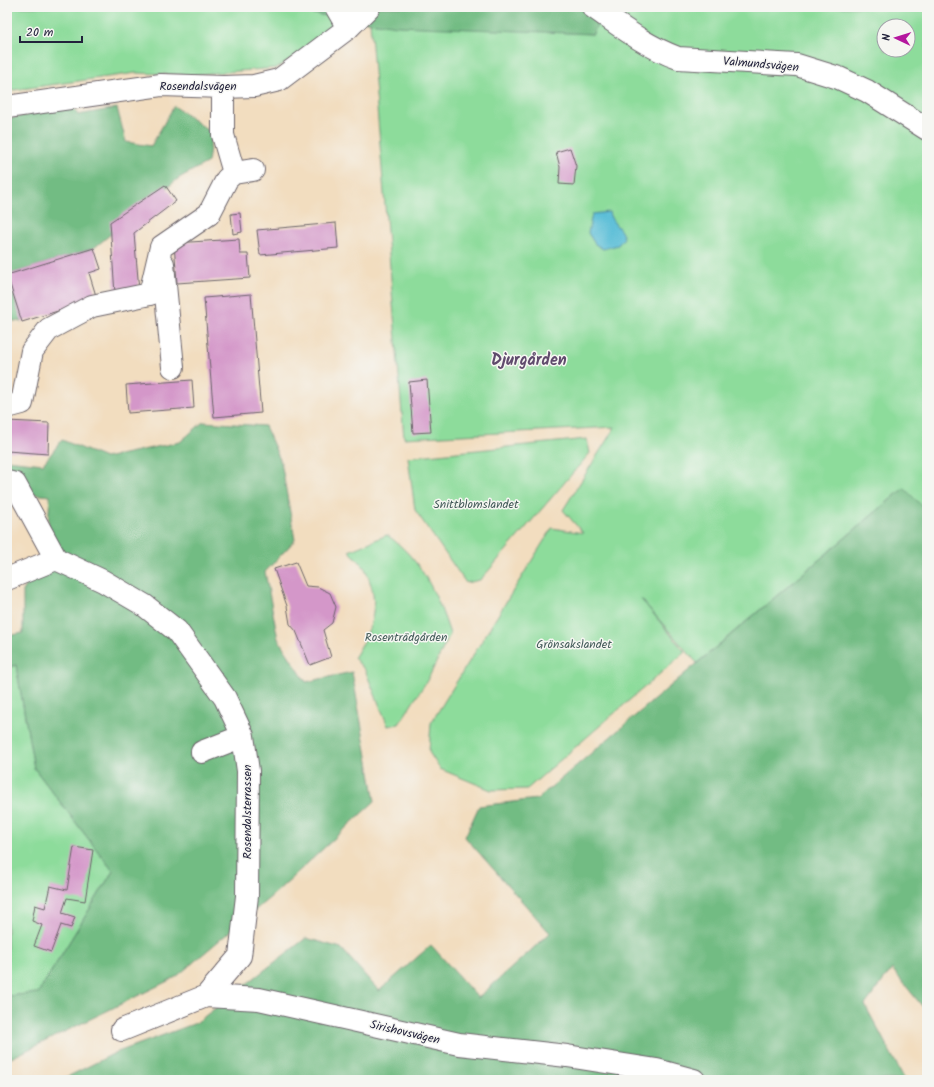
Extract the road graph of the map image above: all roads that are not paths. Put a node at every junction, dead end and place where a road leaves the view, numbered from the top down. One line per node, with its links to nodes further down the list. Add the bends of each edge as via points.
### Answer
1 (336, 7): 4 (street)
2 (369, 7): 4 (street)
3 (593, 7): 7 (street, Valmundsvägen, via 632,34 678,58 797,65 839,78 867,91)
4 (348, 28): 5 (street, Rosendalsvägen, via 279,80 254,86)
5 (223, 87): 6 (street, Rosendalsvägen, via 161,85); 8 (street, via 223,135 243,171 227,179 209,214)
6 (7, 107)
7 (927, 130)
8 (161, 247): 9 (street); 10 (street, via 150,294 92,306 49,329 32,351 22,403)
9 (173, 367)
10 (7, 407)
11 (7, 482): 12 (street, via 15,484)
12 (56, 559): 13 (street); 14 (street, Rosendalsterrassen, via 144,605 177,631 225,698)
13 (7, 579)
14 (243, 736): 15 (street); 16 (street, Rosendalsterrassen, via 248,771 247,896 240,956)
15 (202, 752)
16 (206, 996): 17 (street, Sirishovsvägen); 18 (street, Sirishovsvägen, via 259,999 459,1044 566,1056 657,1070)
17 (122, 1030)
18 (694, 1080)

